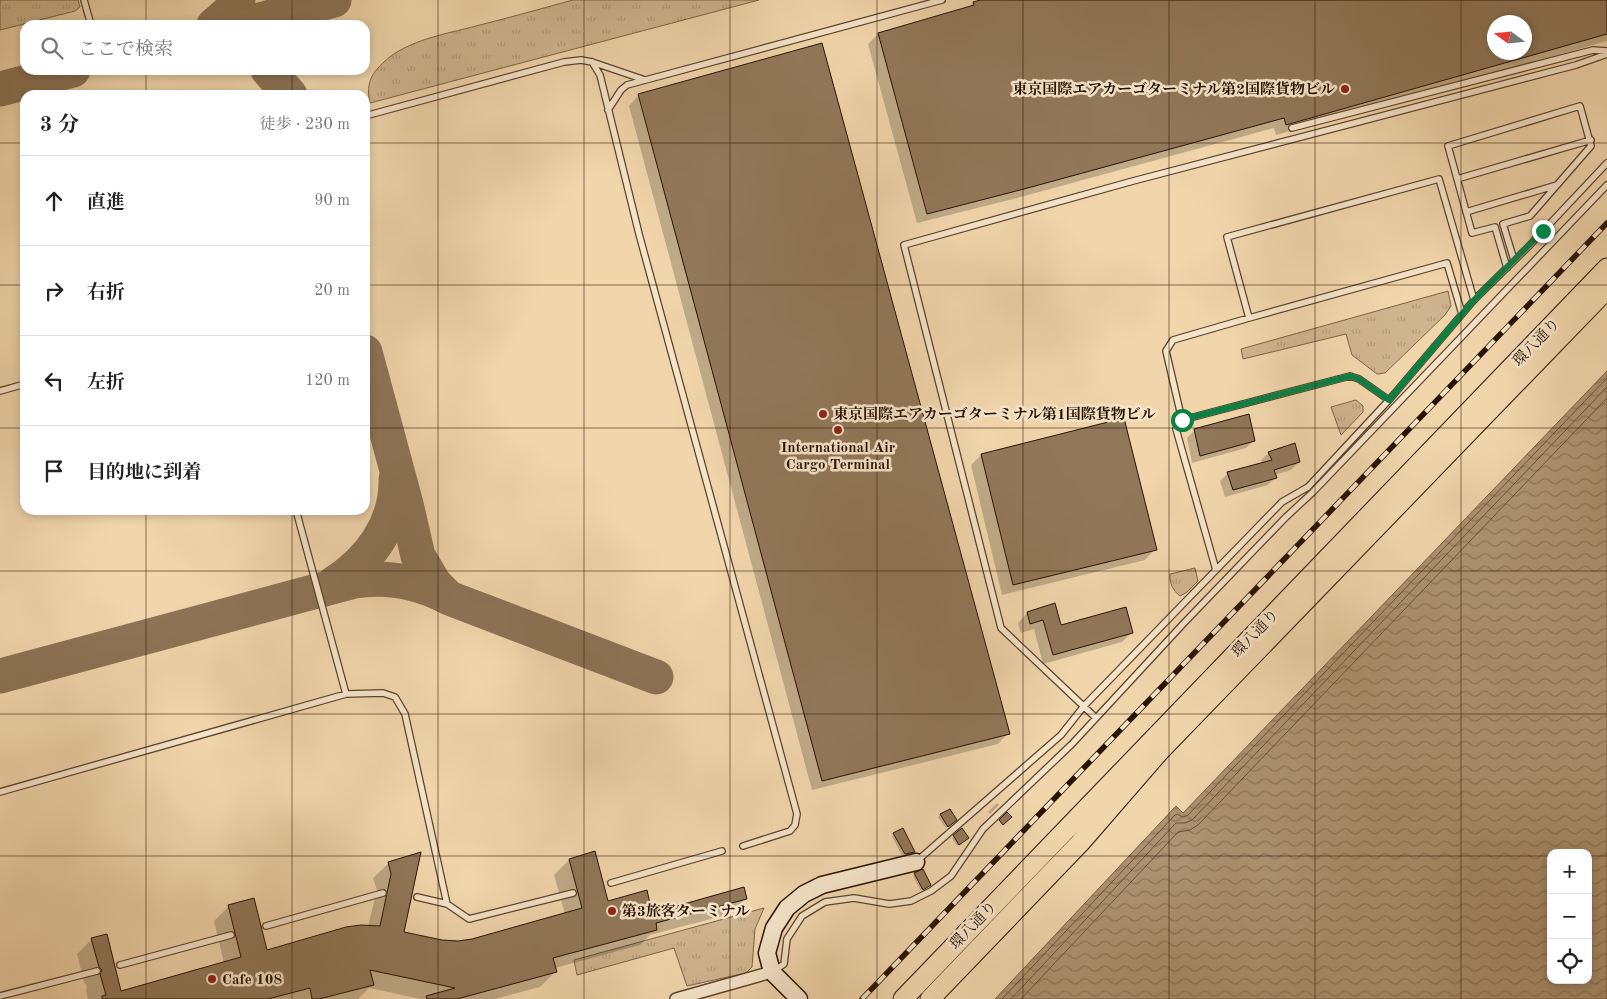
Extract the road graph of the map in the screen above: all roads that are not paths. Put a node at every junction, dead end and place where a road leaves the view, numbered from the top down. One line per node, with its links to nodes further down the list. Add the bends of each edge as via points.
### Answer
1 (84, 0): 3 (lane)
2 (942, 0): 6 (lane)
3 (90, 20)
4 (1607, 53): 9 (lane, via 1593,50); 30 (lane, via 904,245 1001,628)
5 (592, 62): 6 (lane); 7 (lane, via 600,75); 8 (lane, via 564,62)
6 (645, 80): 7 (lane, via 620,90)
7 (608, 110): 33 (lane, via 797,814 790,831)
8 (370, 115)
9 (1292, 128)
10 (1590, 140): 12 (lane); 12 (lane, via 1580,106 1448,146); 13 (lane, via 1591,146)
11 (1607, 163): 16 (lane)
12 (1457, 179): 15 (lane)
13 (1557, 185): 15 (lane); 16 (lane, via 1530,216 1503,224)
14 (1607, 185): 31 (lane)
15 (1466, 212): 17 (lane, via 1472,233 1495,226)
16 (1514, 260): 17 (lane)
17 (1507, 268): 20 (lane)
18 (1607, 268): 49 (main road, 環八通り)
19 (1607, 289): 50 (main road, 環八通り, via 1159,752 1080,843)
20 (1474, 300): 21 (lane); 22 (lane, via 1439,179 1227,237)
21 (1462, 314): 22 (lane, via 1447,263); 25 (lane)
22 (1249, 318): 26 (lane, via 1173,340 1166,351)
23 (20, 385): 24 (lane)
24 (0, 391)
25 (1389, 400): 26 (lane, via 1350,376); 28 (lane, via 1308,487 1282,502)
26 (1182, 420): 28 (lane, via 1176,429)
27 (297, 515): 29 (lane)
28 (1216, 570): 30 (lane)
29 (346, 694): 32 (lane); 40 (lane, via 383,693 395,697 404,714)
30 (1084, 706): 31 (lane); 35 (lane, via 1061,735)
31 (1096, 718): 45 (lane, via 983,829 951,876 911,901 889,904 854,898 825,902 802,916 787,939 784,964)
32 (0, 792)
33 (743, 846)
34 (722, 851): 36 (lane)
35 (916, 862): 45 (street, via 822,884 804,894 786,908 774,928 767,953)
36 (611, 883)
37 (573, 893): 40 (lane, via 469,919)
38 (383, 894): 41 (lane)
39 (417, 897): 40 (lane)
40 (447, 904)
41 (266, 926)
42 (231, 935): 43 (lane)
43 (120, 965)
44 (96, 971): 46 (lane)
45 (772, 972): 47 (street); 48 (street)
46 (0, 996)
47 (676, 999)
48 (799, 999)
49 (903, 999)
50 (930, 999)

